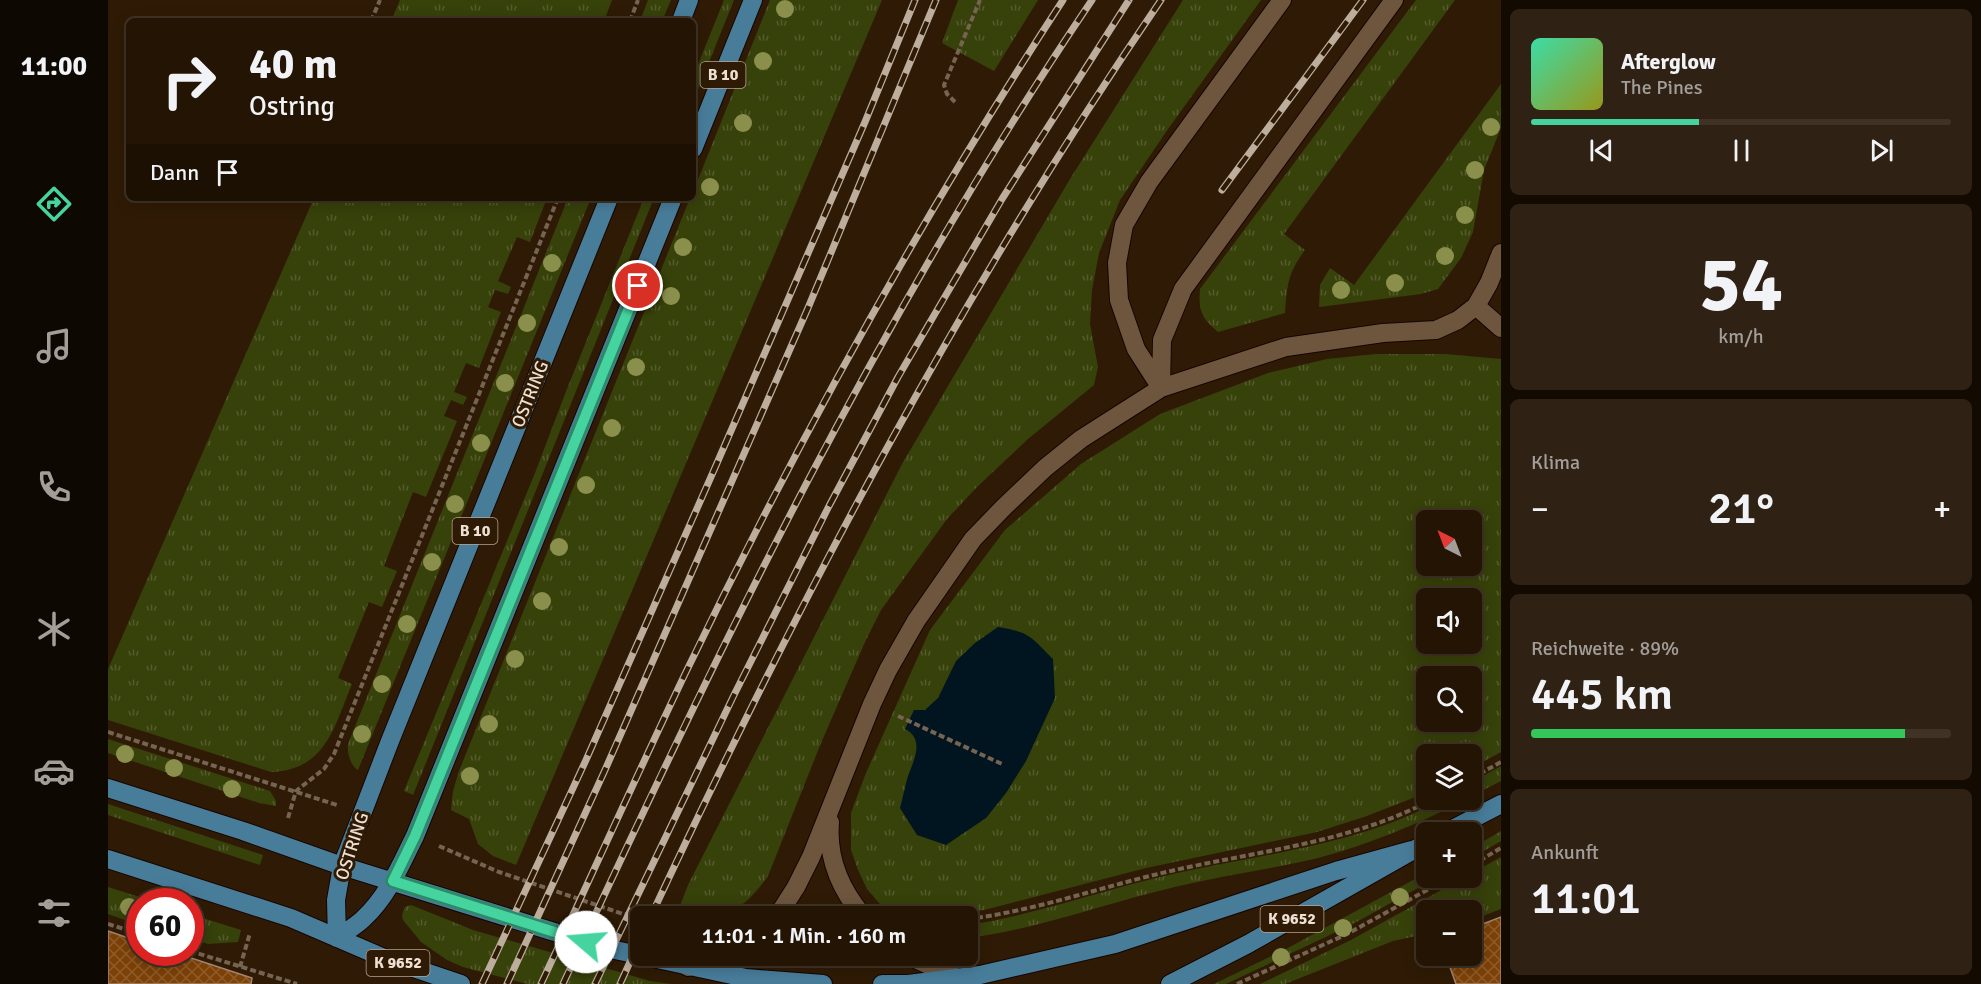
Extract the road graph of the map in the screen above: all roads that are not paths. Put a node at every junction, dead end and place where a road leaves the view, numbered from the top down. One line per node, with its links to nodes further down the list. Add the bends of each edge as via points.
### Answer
1 (689, 0): 5 (main road)
2 (753, 0): 6 (main road, B 10)
3 (1282, 0): 12 (street, via 1161,164 1124,225 1117,263 1119,300 1136,349)
4 (1394, 0): 12 (street, via 1183,289 1162,340)
5 (682, 18)
6 (696, 142)
7 (608, 201): 20 (main road, OSTRING / B 10)
8 (672, 201): 21 (main road, via 415,836)
9 (1501, 253): 10 (street)
10 (1476, 306): 11 (street); 12 (street, via 1436,330 1286,347)
11 (1501, 328)
12 (1161, 388): 14 (street, via 1072,447 973,539 916,621 888,670)
13 (108, 788): 20 (main road)
14 (837, 791): 22 (street, via 804,871); 23 (street, via 829,840 833,865)
15 (1501, 804): 16 (main road)
16 (1466, 822)
17 (1416, 848): 27 (main road, K 9652, via 1115,944 980,975)
18 (1416, 849): 31 (main road, K 9652)
19 (108, 859): 24 (main road, via 258,907)
20 (342, 866): 21 (main road); 24 (main road, OSTRING / B 10, via 336,900)
21 (393, 881): 24 (main road, via 362,921); 26 (main road, via 606,948)
22 (784, 906)
23 (856, 906)
24 (337, 938): 28 (main road, K 9652)
25 (931, 966): 27 (street)
26 (688, 967): 29 (main road, via 746,978)
27 (955, 977): 30 (main road, K 9652)
28 (461, 984)
29 (823, 984)
30 (882, 984)
31 (1170, 984)

